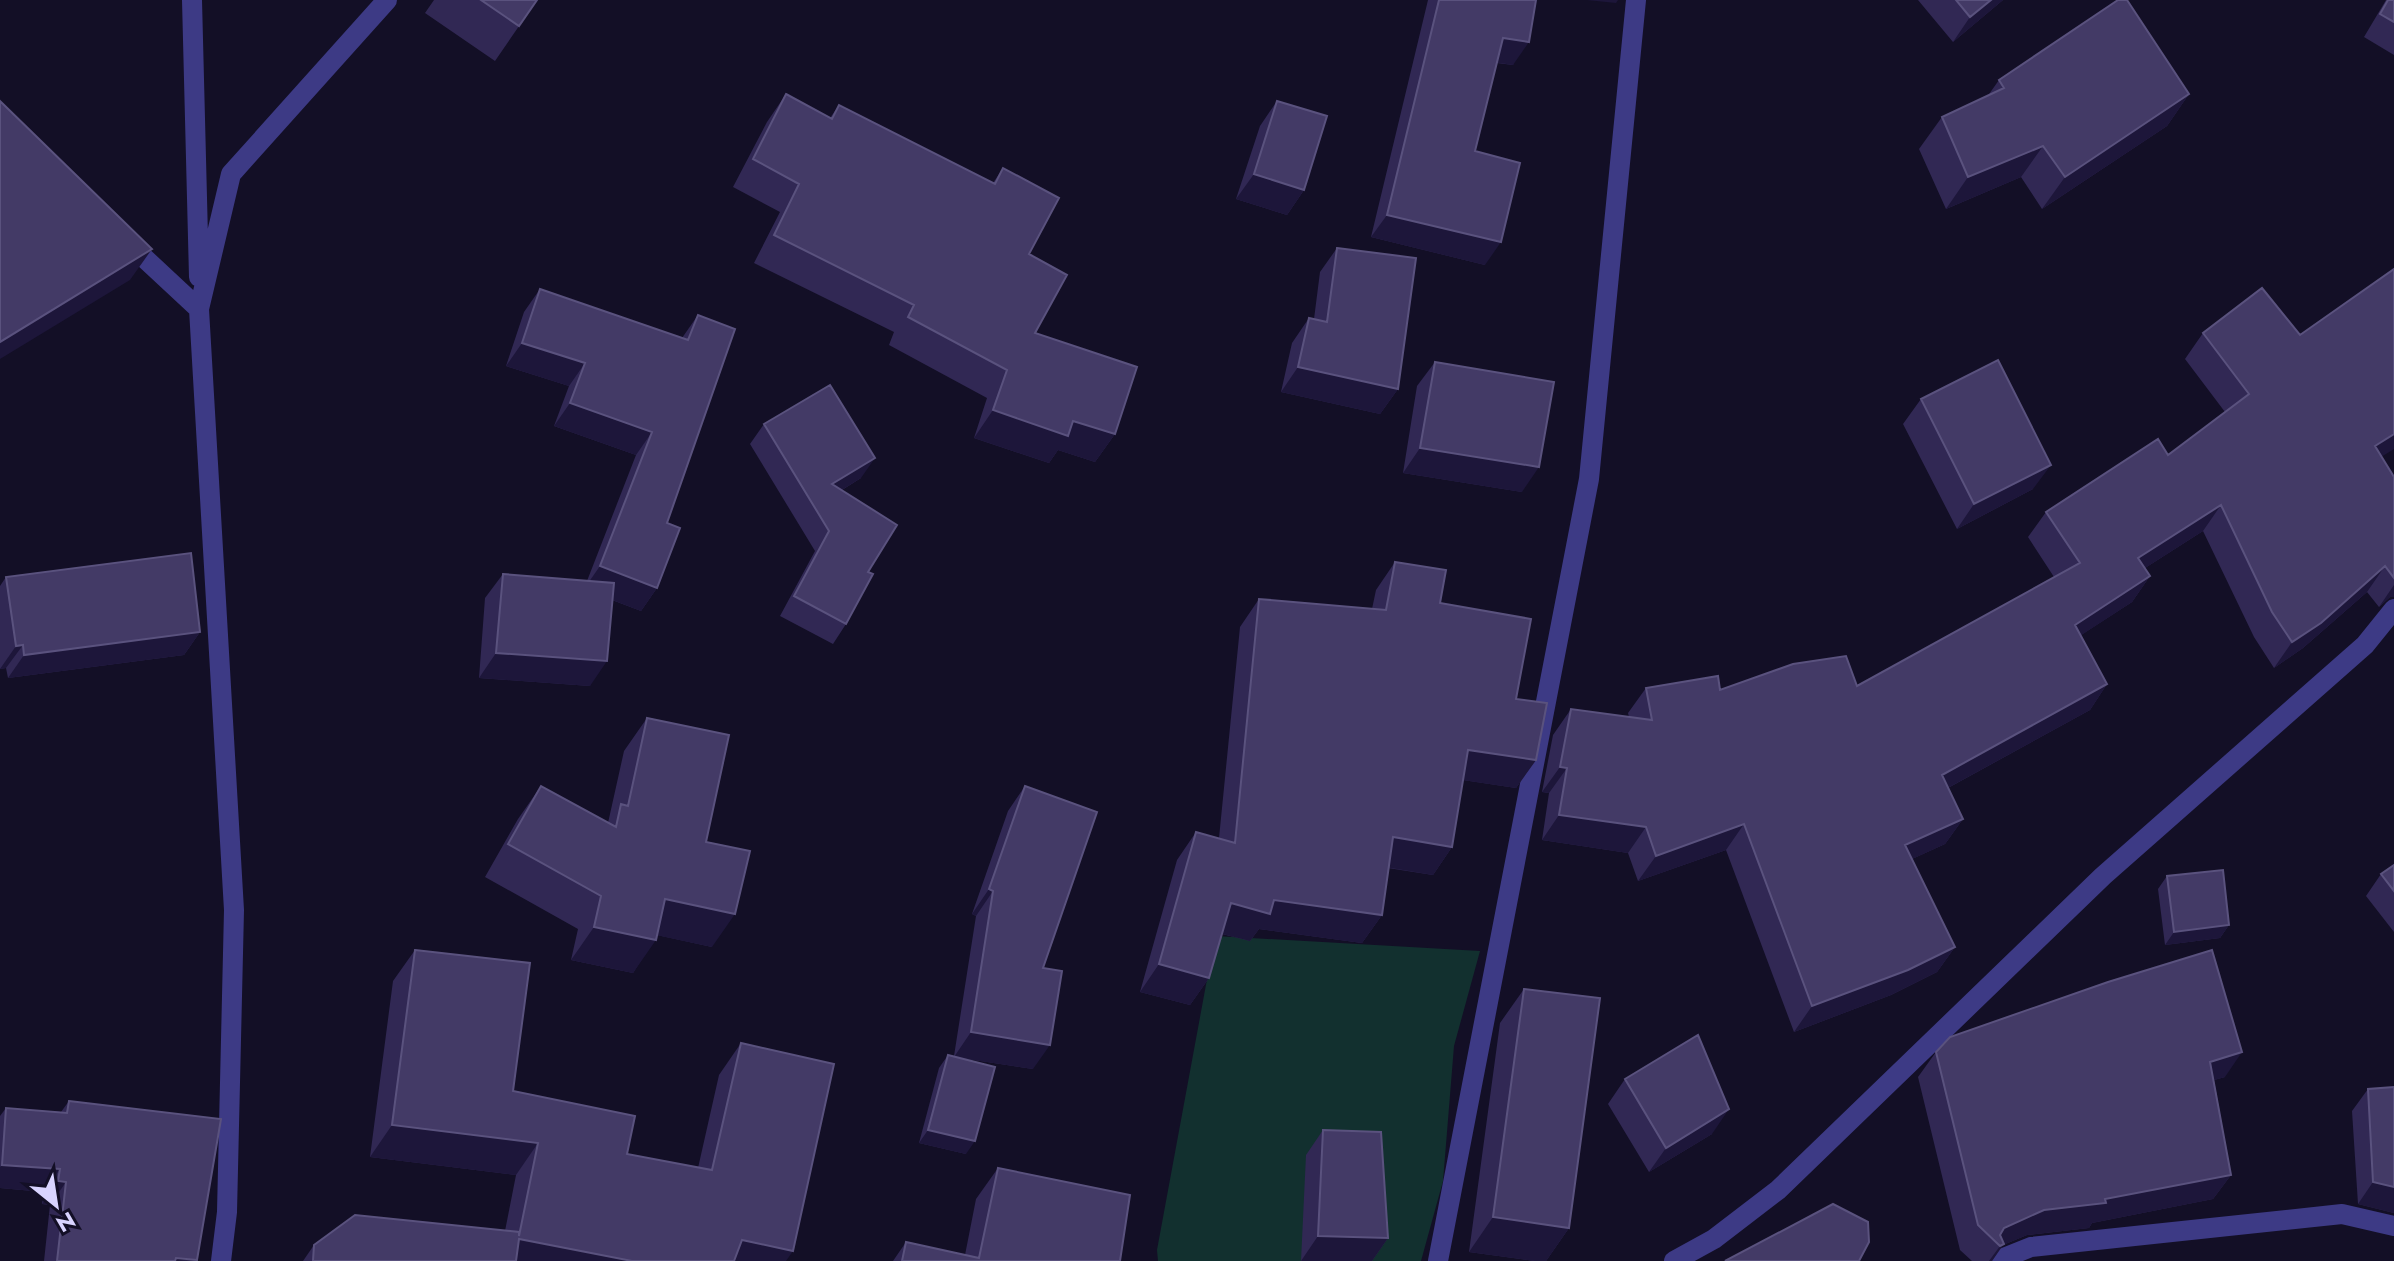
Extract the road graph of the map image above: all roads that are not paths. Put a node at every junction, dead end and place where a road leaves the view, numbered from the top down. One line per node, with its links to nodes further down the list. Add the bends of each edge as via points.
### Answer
1 (192, 0): 5 (street)
2 (387, 0): 5 (street, via 231,174)
3 (1636, 0): 9 (street, via 1589,479)
4 (108, 224): 5 (street)
5 (199, 309): 8 (street, via 234,910 227,1212)
6 (2394, 609): 10 (street, via 2365,645 2103,876 1778,1190 1714,1239)
7 (2394, 1226): 11 (street, via 2342,1214 2031,1247)
8 (221, 1261)
9 (1438, 1261)
10 (1674, 1261)
11 (1996, 1261)

